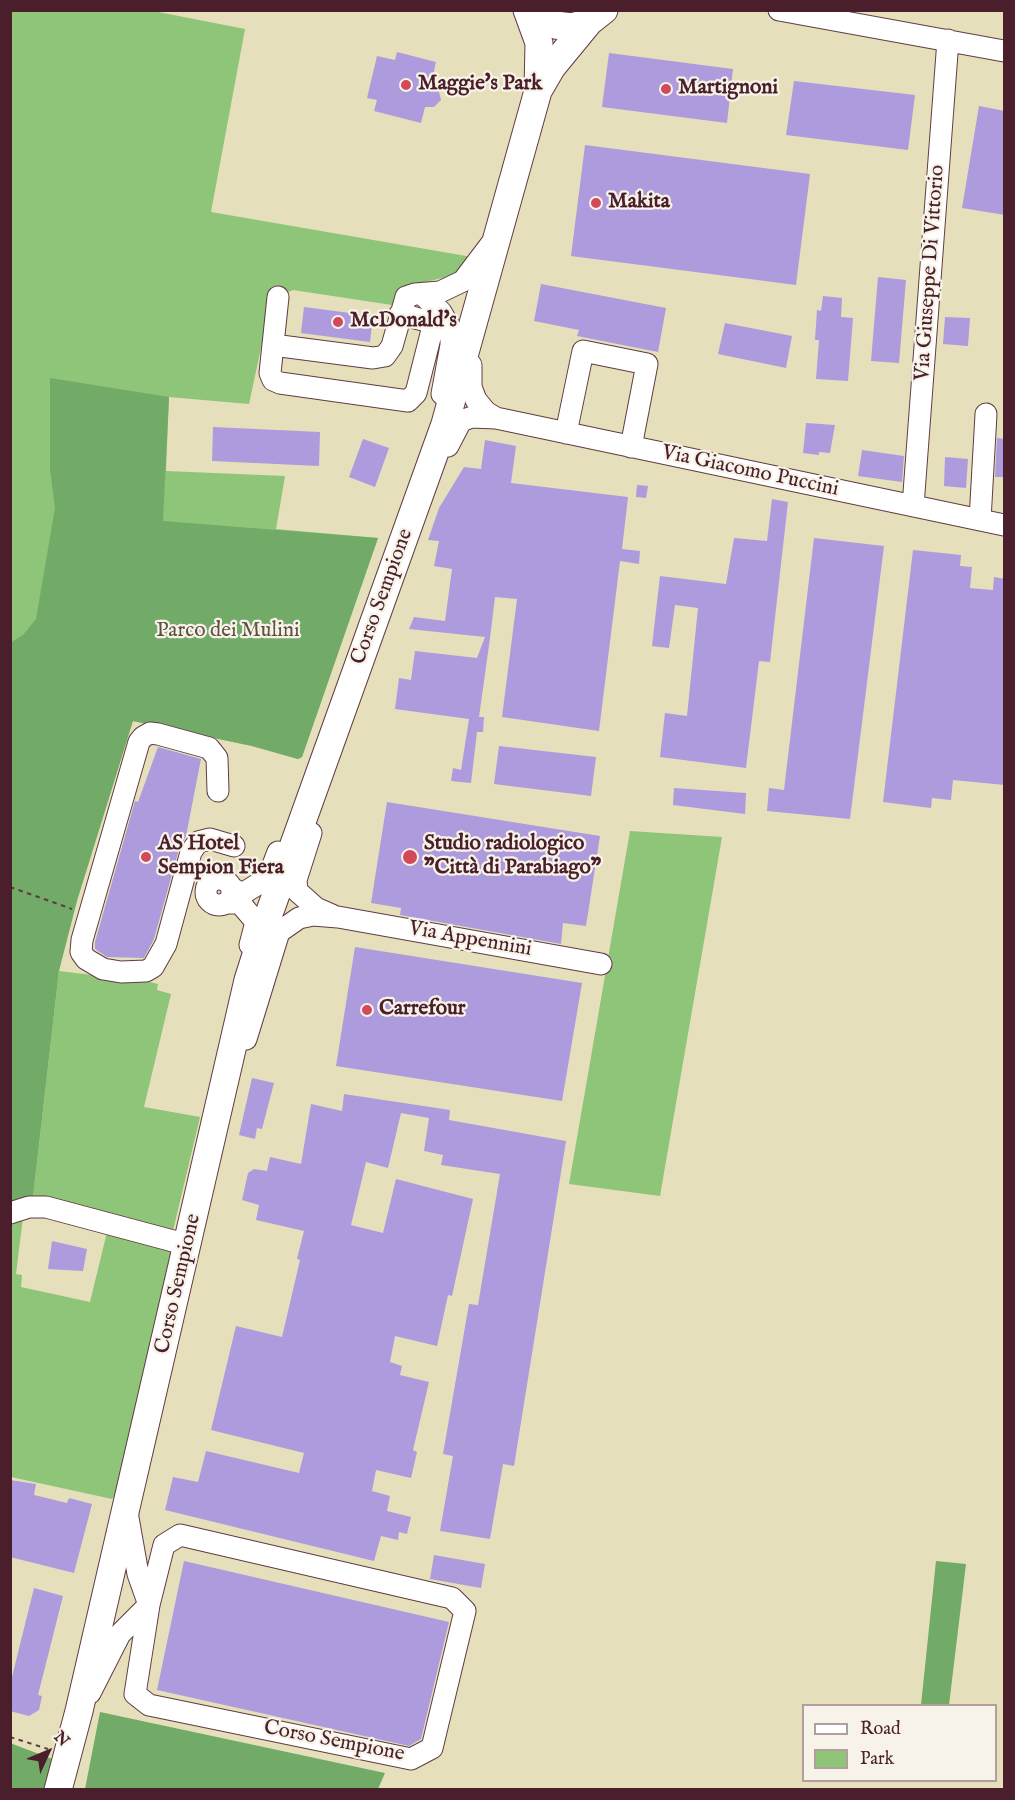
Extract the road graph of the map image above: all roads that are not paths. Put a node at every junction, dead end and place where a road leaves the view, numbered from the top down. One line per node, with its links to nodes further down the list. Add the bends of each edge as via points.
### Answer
1 (528, 10): 3 (main road, via 555,26 572,27); 6 (main road, Corso Sempione, via 539,43)
2 (779, 10): 4 (street)
3 (601, 14): 6 (main road, Corso Sempione, via 559,58)
4 (948, 40): 5 (street); 19 (street, Via Giuseppe Di Vittorio)
5 (1005, 51)
6 (538, 91): 7 (main road, Corso Sempione)
7 (496, 240): 8 (street, Corso Sempione, via 463,281); 12 (main road, Corso Sempione)
8 (423, 295): 10 (street, Corso Sempione, via 406,297); 15 (street, Corso Sempione, via 441,312 451,329 440,405)
9 (278, 297): 11 (street)
10 (399, 314): 11 (street, via 392,346 379,358); 11 (street, via 428,321 433,326 412,400 276,382 270,373)
11 (273, 345)
12 (464, 356): 14 (street, via 471,365 471,387 476,400); 15 (main road, Corso Sempione)
13 (986, 414): 20 (street)
14 (496, 418): 16 (street, Via Giacomo Puccini); 18 (street, Via Giacomo Puccini, via 478,416 461,421 442,457)
15 (445, 424): 18 (main road, Corso Sempione)
16 (566, 433): 17 (street, Via Giacomo Puccini); 17 (street, via 584,351 629,360 647,364)
17 (631, 447): 19 (street, Via Giacomo Puccini)
18 (430, 467): 22 (main road, Corso Sempione)
19 (913, 506): 20 (street, Via Giacomo Puccini)
20 (980, 520): 21 (street, Via Giacomo Puccini)
21 (1005, 525)
22 (320, 770): 25 (street, Via Appennini, via 321,801 297,891 316,908); 27 (main road, Corso Sempione, via 251,970); 27 (street, Corso Sempione, via 300,791 268,878 242,894 230,896 256,922 225,1036)
23 (218, 791): 24 (street, via 217,758 209,748 158,734 143,737 89,915 81,952 86,959 103,969 146,971 166,944 191,852 198,842 210,839)
24 (234, 846)
25 (338, 917): 26 (street, Via Appennini); 27 (street, Via Appennini, via 299,918 279,932 245,1045)
26 (601, 964)
27 (230, 1062): 29 (main road, Corso Sempione)
28 (10, 1214): 29 (street, via 29,1207 46,1207)
29 (188, 1245): 30 (main road, Corso Sempione)
30 (126, 1505): 31 (street, Corso Sempione, via 138,1574); 32 (main road, Corso Sempione)
31 (149, 1605): 31 (street, Corso Sempione, via 135,1694 150,1705 411,1759 432,1748 465,1611 452,1598 180,1536 164,1545); 32 (street, Corso Sempione, via 120,1634)
32 (79, 1711): 33 (main road, Corso Sempione)
33 (58, 1790)

